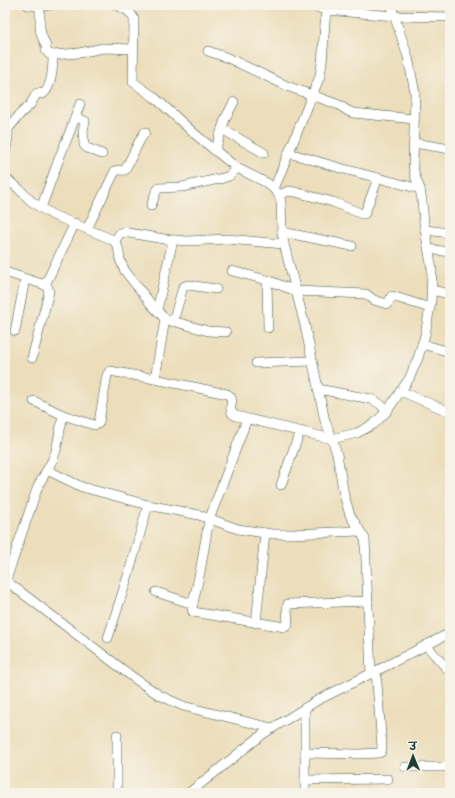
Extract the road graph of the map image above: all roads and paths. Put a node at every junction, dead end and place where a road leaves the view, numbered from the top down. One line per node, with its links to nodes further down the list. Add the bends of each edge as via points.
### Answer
1 (28, 5): 6 (street)
2 (51, 5): 6 (street)
3 (116, 5): 11 (street, via 128,10 134,19)
4 (308, 5): 7 (street)
5 (392, 5): 9 (street)
6 (40, 6): 13 (street, via 41,34 47,53)
7 (326, 10): 8 (street); 14 (street, via 320,76)
8 (371, 10): 9 (street)
9 (394, 16): 10 (street); 19 (street, via 412,76 415,93)
10 (450, 17)
11 (133, 49): 13 (street, via 103,48); 25 (street, via 133,82 154,97)
12 (208, 51): 14 (street)
13 (53, 55): 20 (street, via 52,76 45,93 37,93)
14 (312, 95): 19 (street, via 353,113); 28 (street)
15 (234, 102): 21 (street)
16 (80, 104): 18 (street)
17 (5, 115): 20 (street)
18 (76, 117): 29 (street, via 85,121 84,145); 36 (street)
19 (414, 119): 23 (street)
20 (8, 129): 26 (street)
21 (222, 129): 25 (street); 27 (street)
22 (145, 132): 38 (street, via 125,170 115,171)
23 (414, 143): 24 (street); 33 (street, via 413,165)
24 (450, 149)
25 (215, 151): 30 (street)
26 (5, 153)
27 (264, 153)
28 (289, 153): 32 (street); 34 (street)
29 (102, 154)
30 (237, 168): 34 (street, via 267,183); 35 (street, via 223,178 182,187 159,188)
31 (5, 178): 36 (street)
32 (378, 178): 33 (street); 34 (street, via 364,214 333,202 295,192)
33 (420, 189): 39 (street)
34 (276, 192): 40 (street, via 281,202)
35 (152, 206)
36 (41, 208): 37 (street)
37 (75, 223): 38 (street); 52 (street)
38 (87, 229): 43 (street)
39 (425, 230): 41 (street); 46 (street)
40 (282, 232): 44 (street); 45 (street)
41 (450, 233)
42 (173, 240): 43 (street, via 123,232); 44 (street, via 227,239); 58 (street)
43 (115, 241): 58 (street, via 125,271)
44 (284, 244): 55 (street)
45 (352, 246)
46 (428, 249): 47 (street); 54 (street, via 432,270)
47 (450, 252)
48 (232, 271): 51 (street)
49 (5, 272): 50 (street)
50 (25, 279): 52 (street); 61 (street)
51 (267, 280): 55 (street); 60 (street)
52 (44, 286): 65 (street, via 49,292)
53 (216, 289): 59 (street, via 188,285 183,287)
54 (431, 290): 56 (street); 57 (street)
55 (296, 291): 57 (street, via 366,294 387,304 392,296); 66 (street)
56 (450, 294)
57 (430, 308): 63 (street)
58 (157, 310): 59 (street)
59 (169, 320): 62 (street, via 208,331); 68 (street)
60 (268, 328)
61 (15, 331)
62 (226, 332)
63 (422, 344): 64 (street); 70 (street, via 409,379)
64 (450, 352)
65 (32, 358)
66 (312, 361): 67 (street); 69 (street)
67 (256, 363)
68 (155, 379): 74 (street, via 110,371 107,375 98,424); 75 (street, via 226,394 231,398 232,414)
69 (318, 389): 72 (street, via 371,399); 77 (street)
70 (400, 391): 72 (street); 73 (street)
71 (34, 401): 74 (street)
72 (387, 411): 77 (street, via 374,424 357,433)
73 (450, 412)
74 (63, 415): 78 (street, via 56,451)
75 (248, 419): 76 (street); 81 (street)
76 (300, 431): 77 (street); 79 (street)
77 (332, 439): 82 (street, via 344,495 350,515)
78 (47, 470): 80 (street, via 82,488); 84 (street, via 38,486)
79 (281, 485)
80 (148, 504): 81 (street); 90 (street)
81 (209, 520): 83 (street, via 238,529); 87 (street)
82 (359, 530): 83 (street); 86 (street, via 365,539)
83 (265, 533): 88 (street)
84 (5, 580): 95 (street, via 159,695 183,706)
85 (156, 592): 87 (street)
86 (368, 601): 88 (street, via 290,604 287,606 287,626); 92 (street)
87 (193, 604): 88 (street, via 192,610 195,613)
88 (256, 622)
89 (450, 633): 91 (street)
90 (108, 638)
91 (426, 645): 92 (street); 93 (street)
92 (374, 672): 94 (street); 97 (street, via 381,752)
93 (450, 672)
94 (305, 708): 95 (street); 97 (street)
95 (272, 728): 103 (street)
96 (118, 735): 102 (street)
97 (305, 753): 101 (street)
98 (405, 767): 99 (street)
99 (450, 767)
100 (388, 779): 101 (street)
101 (305, 780): 104 (street)
102 (117, 793)
103 (189, 793)
104 (305, 793)

